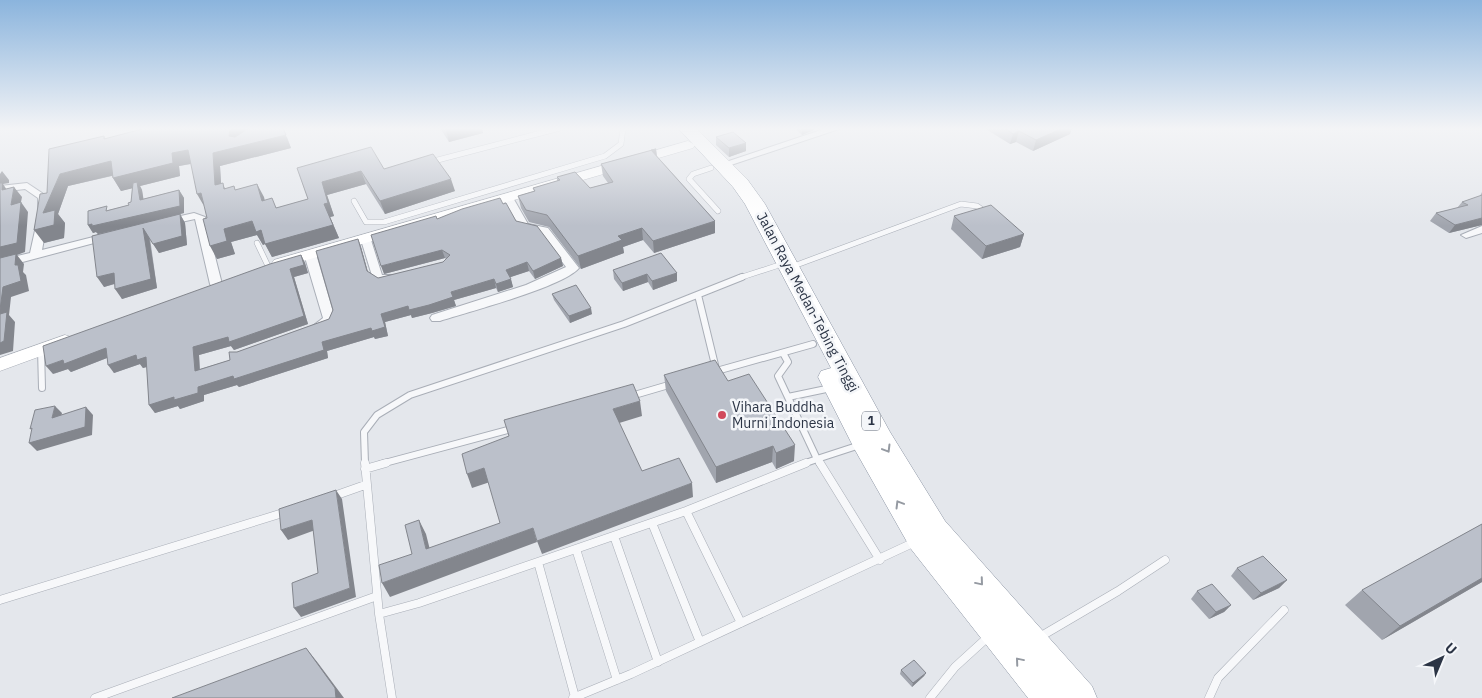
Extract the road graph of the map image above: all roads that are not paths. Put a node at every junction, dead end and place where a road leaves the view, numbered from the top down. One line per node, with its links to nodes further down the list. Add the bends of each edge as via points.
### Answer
1 (434, 161): 6 (lane)
2 (590, 161): 10 (lane, via 384,222 366,222)
3 (608, 161): 9 (street)
4 (712, 161): 7 (highway, Jalan Raya Medan-Tebing Tinggi / 1)
5 (734, 161): 7 (street)
6 (425, 163)
7 (717, 166): 11 (lane, via 693,174 689,179); 23 (highway, Jalan Raya Medan-Tebing Tinggi / 1, via 755,204)
8 (0, 189): 20 (street, via 27,186 42,197 43,217)
9 (508, 198): 17 (street); 30 (street, via 524,226 544,230 573,268 539,284)
10 (354, 201)
11 (718, 211)
12 (984, 211): 23 (lane, via 977,206 961,204)
13 (156, 225): 27 (street, via 200,217)
14 (1482, 229): 16 (street)
15 (118, 234): 20 (street)
16 (1466, 235)
17 (366, 240): 19 (street); 25 (street, via 378,279)
18 (257, 243): 22 (lane)
19 (310, 254): 22 (street); 31 (street, via 329,319)
20 (35, 255): 21 (street)
21 (0, 264)
22 (268, 266): 24 (street)
23 (783, 267): 29 (lane, via 751,273); 33 (highway, Jalan Raya Medan-Tebing Tinggi / 1); 66 (highway, Jalan Raya Medan-Tebing Tinggi / 1, one-way to 66, via 935,530)
24 (250, 272)
25 (408, 274)
26 (233, 278): 27 (street)
27 (216, 284): 28 (street)
28 (198, 291)
29 (698, 295): 37 (lane); 47 (lane, via 624,324 393,403 377,415 364,432)
30 (436, 318)
31 (305, 332)
32 (82, 334): 34 (street)
33 (813, 344): 35 (lane); 40 (highway, Jalan Raya Medan-Tebing Tinggi / 1)
34 (41, 349): 36 (street); 41 (lane)
35 (783, 353): 37 (lane); 42 (lane, via 788,362 778,376)
36 (0, 365)
37 (716, 370): 38 (lane)
38 (708, 373)
39 (683, 380): 43 (lane)
40 (835, 387): 42 (lane); 45 (highway, Jalan Raya Medan-Tebing Tinggi / 1)
41 (42, 388)
42 (788, 397): 46 (lane)
43 (621, 398)
44 (526, 425): 47 (lane)
45 (864, 444): 46 (lane); 54 (highway, Jalan Raya Medan-Tebing Tinggi / 1, one-way to 45)
46 (817, 459): 51 (lane); 56 (lane)
47 (365, 469): 48 (lane)
48 (365, 485): 49 (lane); 59 (lane)
49 (319, 501)
50 (290, 511): 60 (lane)
51 (686, 511): 52 (lane); 63 (lane)
52 (652, 523): 53 (lane); 65 (lane)
53 (614, 536): 55 (lane); 67 (lane)
54 (921, 540): 56 (lane); 64 (highway, Jalan Raya Medan-Tebing Tinggi / 1)
55 (576, 549): 58 (lane); 68 (lane)
56 (880, 560): 63 (lane)
57 (1165, 560): 66 (lane)
58 (538, 562): 62 (lane); 71 (lane)
59 (377, 596): 62 (lane); 69 (lane)
60 (0, 600)
61 (1284, 610): 75 (lane, via 1218,678)
62 (379, 614): 70 (lane)
63 (741, 623): 65 (lane)
64 (994, 631): 72 (lane, via 955,667); 73 (highway, Jalan Raya Medan-Tebing Tinggi / 1, one-way to 64)
65 (700, 642): 67 (lane)
66 (1030, 642): 74 (highway, Jalan Raya Medan-Tebing Tinggi / 1)
67 (658, 662): 68 (lane)
68 (617, 680): 71 (lane)
69 (94, 698)
70 (392, 698)
71 (574, 698)
72 (930, 698)
73 (1050, 698)
74 (1080, 698)
75 (1209, 698)

